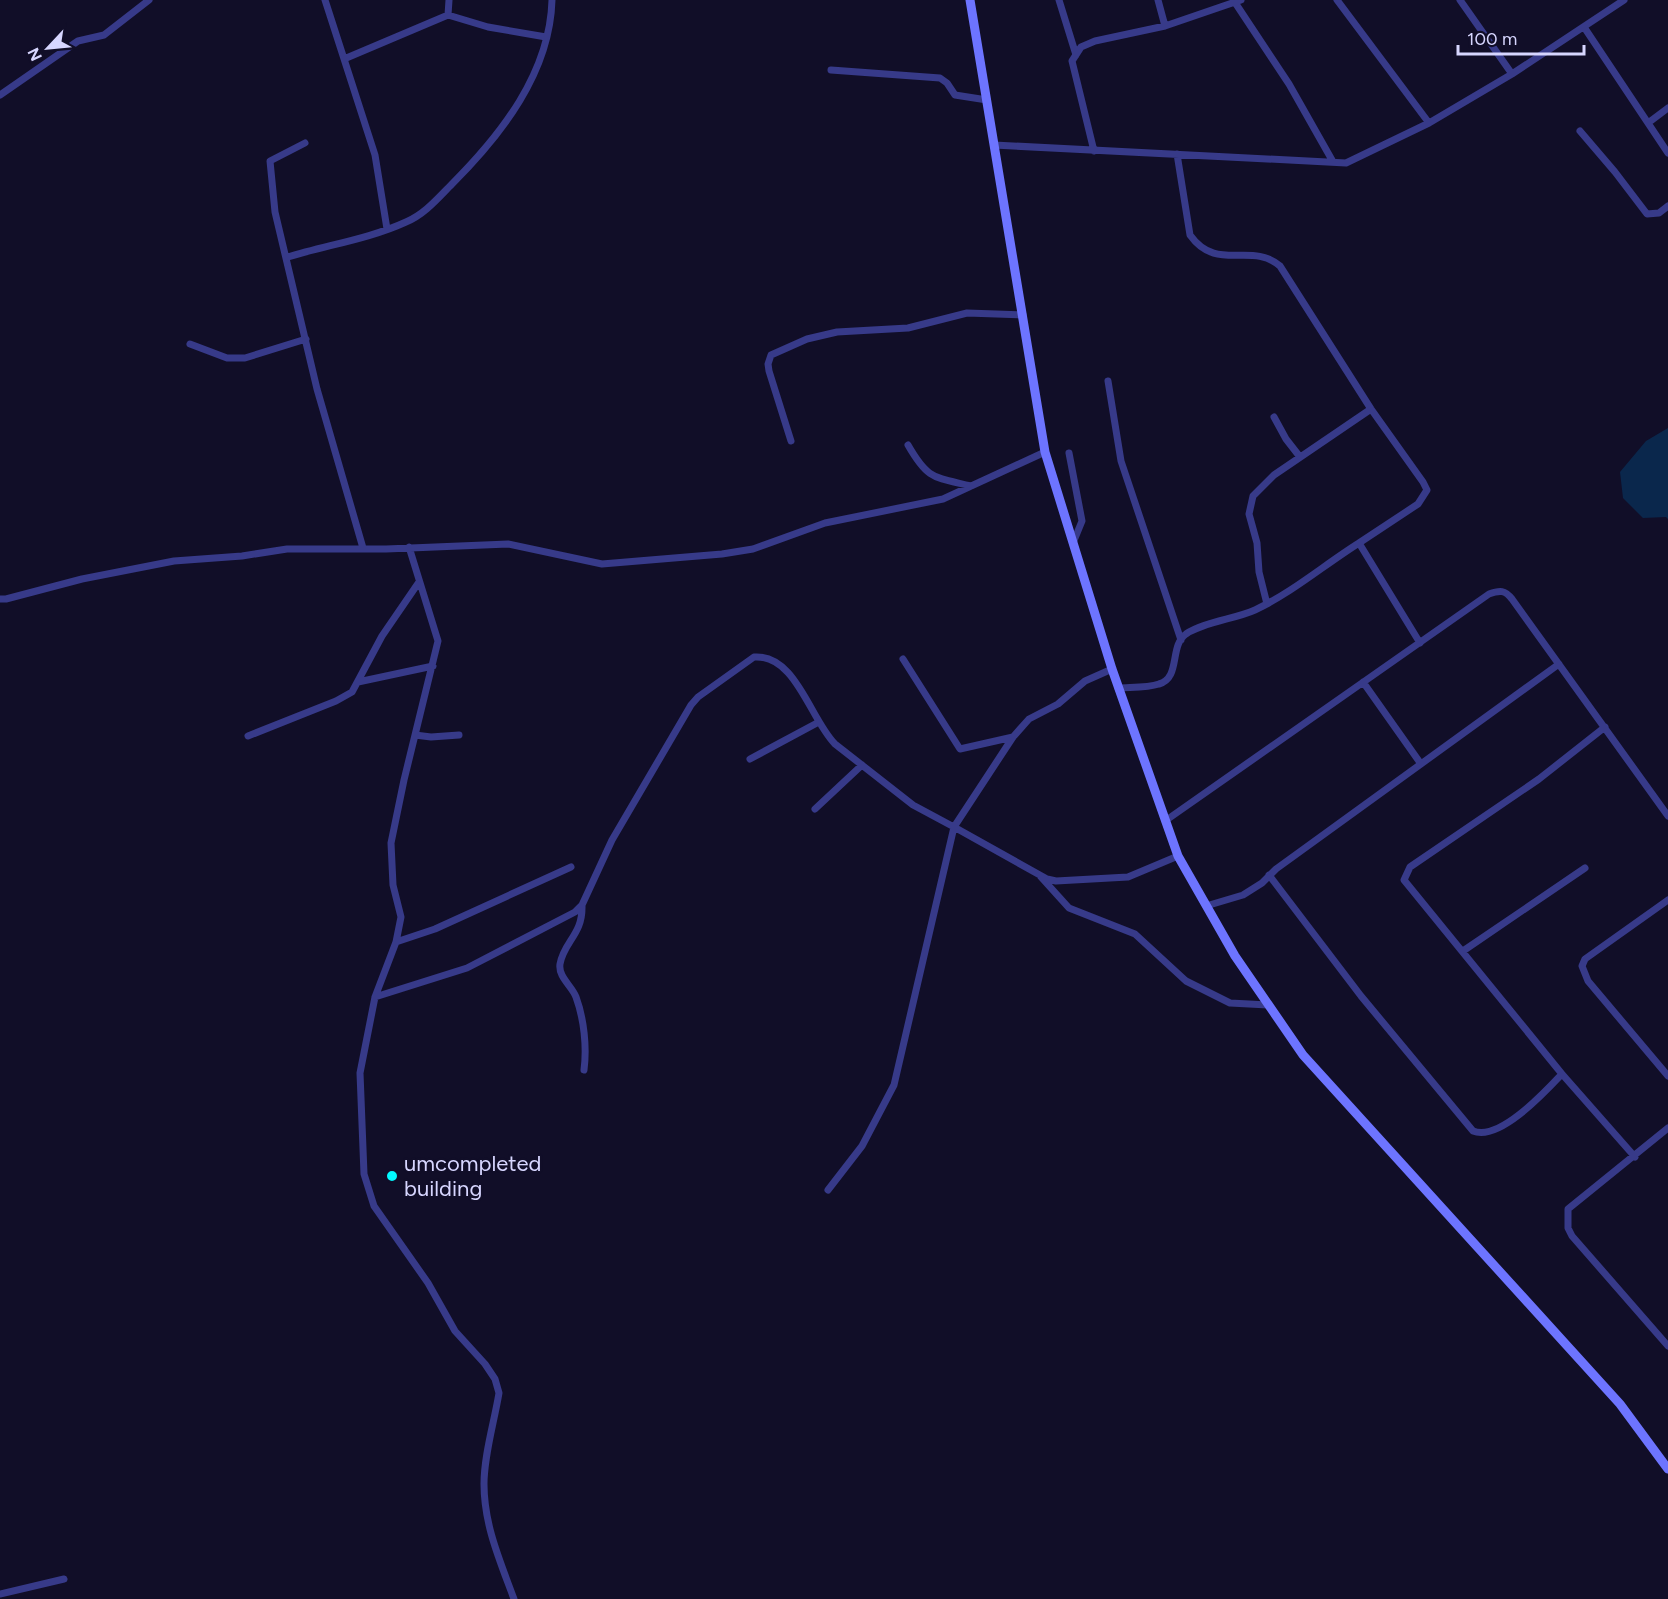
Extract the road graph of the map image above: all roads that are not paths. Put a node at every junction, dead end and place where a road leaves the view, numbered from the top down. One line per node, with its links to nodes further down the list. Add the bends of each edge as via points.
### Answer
1 (149, 0): 20 (street, via 104,35 78,41)
2 (325, 0): 17 (street)
3 (449, 0): 12 (street)
4 (552, 0): 15 (street)
5 (970, 0): 21 (main road)
6 (1059, 0): 16 (street)
7 (1158, 0): 13 (street)
8 (1337, 0): 23 (street)
9 (1460, 0): 19 (street)
10 (1624, 0): 14 (street)
11 (1239, 2): 13 (street); 31 (street)
12 (448, 15): 15 (street); 17 (street)
13 (1165, 26): 16 (street, via 1095,41 1081,47)
14 (1584, 27): 19 (street); 24 (street)
15 (546, 38): 33 (street, via 528,87 479,158 424,211)
16 (1076, 55): 28 (street, via 1072,61)
17 (345, 59): 33 (street, via 375,155)
18 (831, 70): 21 (street, via 940,78 955,95)
19 (1512, 74): 23 (street)
20 (0, 95)
21 (987, 100): 27 (main road)
22 (1668, 108): 24 (street)
23 (1429, 123): 31 (street, via 1346,163)
24 (1648, 123): 29 (street)
25 (1580, 131): 32 (street, via 1647,214 1659,213)
26 (305, 143): 34 (street, via 270,161 275,212)
27 (994, 145): 28 (street); 35 (main road)
28 (1094, 151): 30 (street)
29 (1668, 153)
30 (1177, 154): 31 (street); 39 (street, via 1190,235 1195,242 1212,254 1270,258 1280,266)
31 (1332, 160)
32 (1668, 206)
33 (387, 229): 34 (street)
34 (288, 257): 36 (street)
35 (1023, 315): 41 (street, via 967,313 908,328 837,332 807,339 771,355 769,371); 43 (main road)
36 (306, 339): 37 (street, via 245,357 227,358); 50 (street, via 316,388)
37 (190, 344)
38 (1108, 381): 54 (street, via 1121,461)
39 (1371, 409): 45 (street); 48 (street, via 1427,490 1418,504)
40 (1274, 417): 45 (street)
41 (791, 441)
42 (908, 445): 46 (street, via 924,472)
43 (1045, 452): 46 (street); 47 (main road)
44 (1069, 453): 47 (street, via 1082,521)
45 (1300, 457): 53 (street, via 1253,496 1249,513)
46 (971, 486): 49 (street, via 943,499 825,523 753,549 722,554 602,564 508,544)
47 (1073, 543): 59 (main road)
48 (1359, 543): 53 (street); 55 (street)
49 (409, 547): 50 (street); 51 (street)
50 (363, 548): 52 (street, via 287,549 174,561)
51 (419, 582): 58 (street, via 438,641); 60 (street, via 382,636)
52 (0, 598)
53 (1267, 604): 54 (street, via 1194,630)
54 (1181, 640): 62 (street, via 1167,680)
55 (1420, 643): 57 (street, via 1489,594 1506,592); 61 (street)
56 (903, 659): 68 (street, via 960,749)
57 (1559, 664): 64 (street); 70 (street)
58 (433, 666): 60 (street); 65 (street)
59 (1112, 669): 62 (main road); 68 (street, via 1084,681 1058,704 1036,714)
60 (358, 682): 67 (street, via 352,692 336,701)
61 (1363, 682): 70 (street); 74 (street)
62 (1118, 688): 74 (main road)
63 (818, 723): 69 (street); 71 (street, via 835,744); 82 (street, via 789,674 764,656 743,663 698,697 612,840)
64 (1605, 727): 73 (street); 85 (street, via 1405,874 1407,886)
65 (415, 735): 66 (street); 84 (street, via 392,843 393,885 401,917)
66 (459, 735)
67 (248, 736)
68 (1013, 738): 75 (street)
69 (750, 759)
70 (1421, 764): 80 (street)
71 (862, 765): 72 (street); 75 (street, via 927,814)
72 (815, 809)
73 (1668, 816)
74 (1165, 821): 76 (main road)
75 (954, 827): 79 (street); 93 (street, via 894,1085 862,1146)
76 (1178, 856): 79 (street, via 1128,877 1056,880); 83 (main road)
77 (571, 867): 84 (street, via 435,929)
78 (1585, 868): 85 (street)
79 (1039, 875): 87 (street, via 1069,908 1135,934 1186,981 1230,1003)
80 (1269, 875): 83 (street, via 1243,895); 89 (street, via 1361,996 1473,1131 1495,1131 1542,1096)
81 (1668, 900): 90 (street, via 1586,959 1582,966 1588,981)
82 (582, 904): 86 (street, via 567,916 467,968); 88 (street, via 581,925 560,964 562,976 576,998 586,1051)
83 (1206, 906): 87 (main road)
84 (396, 942): 86 (street)
85 (1462, 951): 89 (street)
86 (375, 997): 98 (street, via 360,1073 364,1174 374,1206 428,1283 455,1331 495,1379 499,1394 484,1482 485,1510 490,1536)
87 (1268, 1005): 95 (main road, via 1303,1055 1620,1404)
88 (584, 1070)
89 (1562, 1074): 92 (street)
90 (1668, 1076)
91 (1668, 1128): 92 (street)
92 (1635, 1157): 94 (street, via 1568,1209 1568,1228)
93 (828, 1190)
94 (1668, 1346)
95 (1668, 1469)
96 (64, 1579): 97 (street)
97 (0, 1594)
98 (514, 1599)

